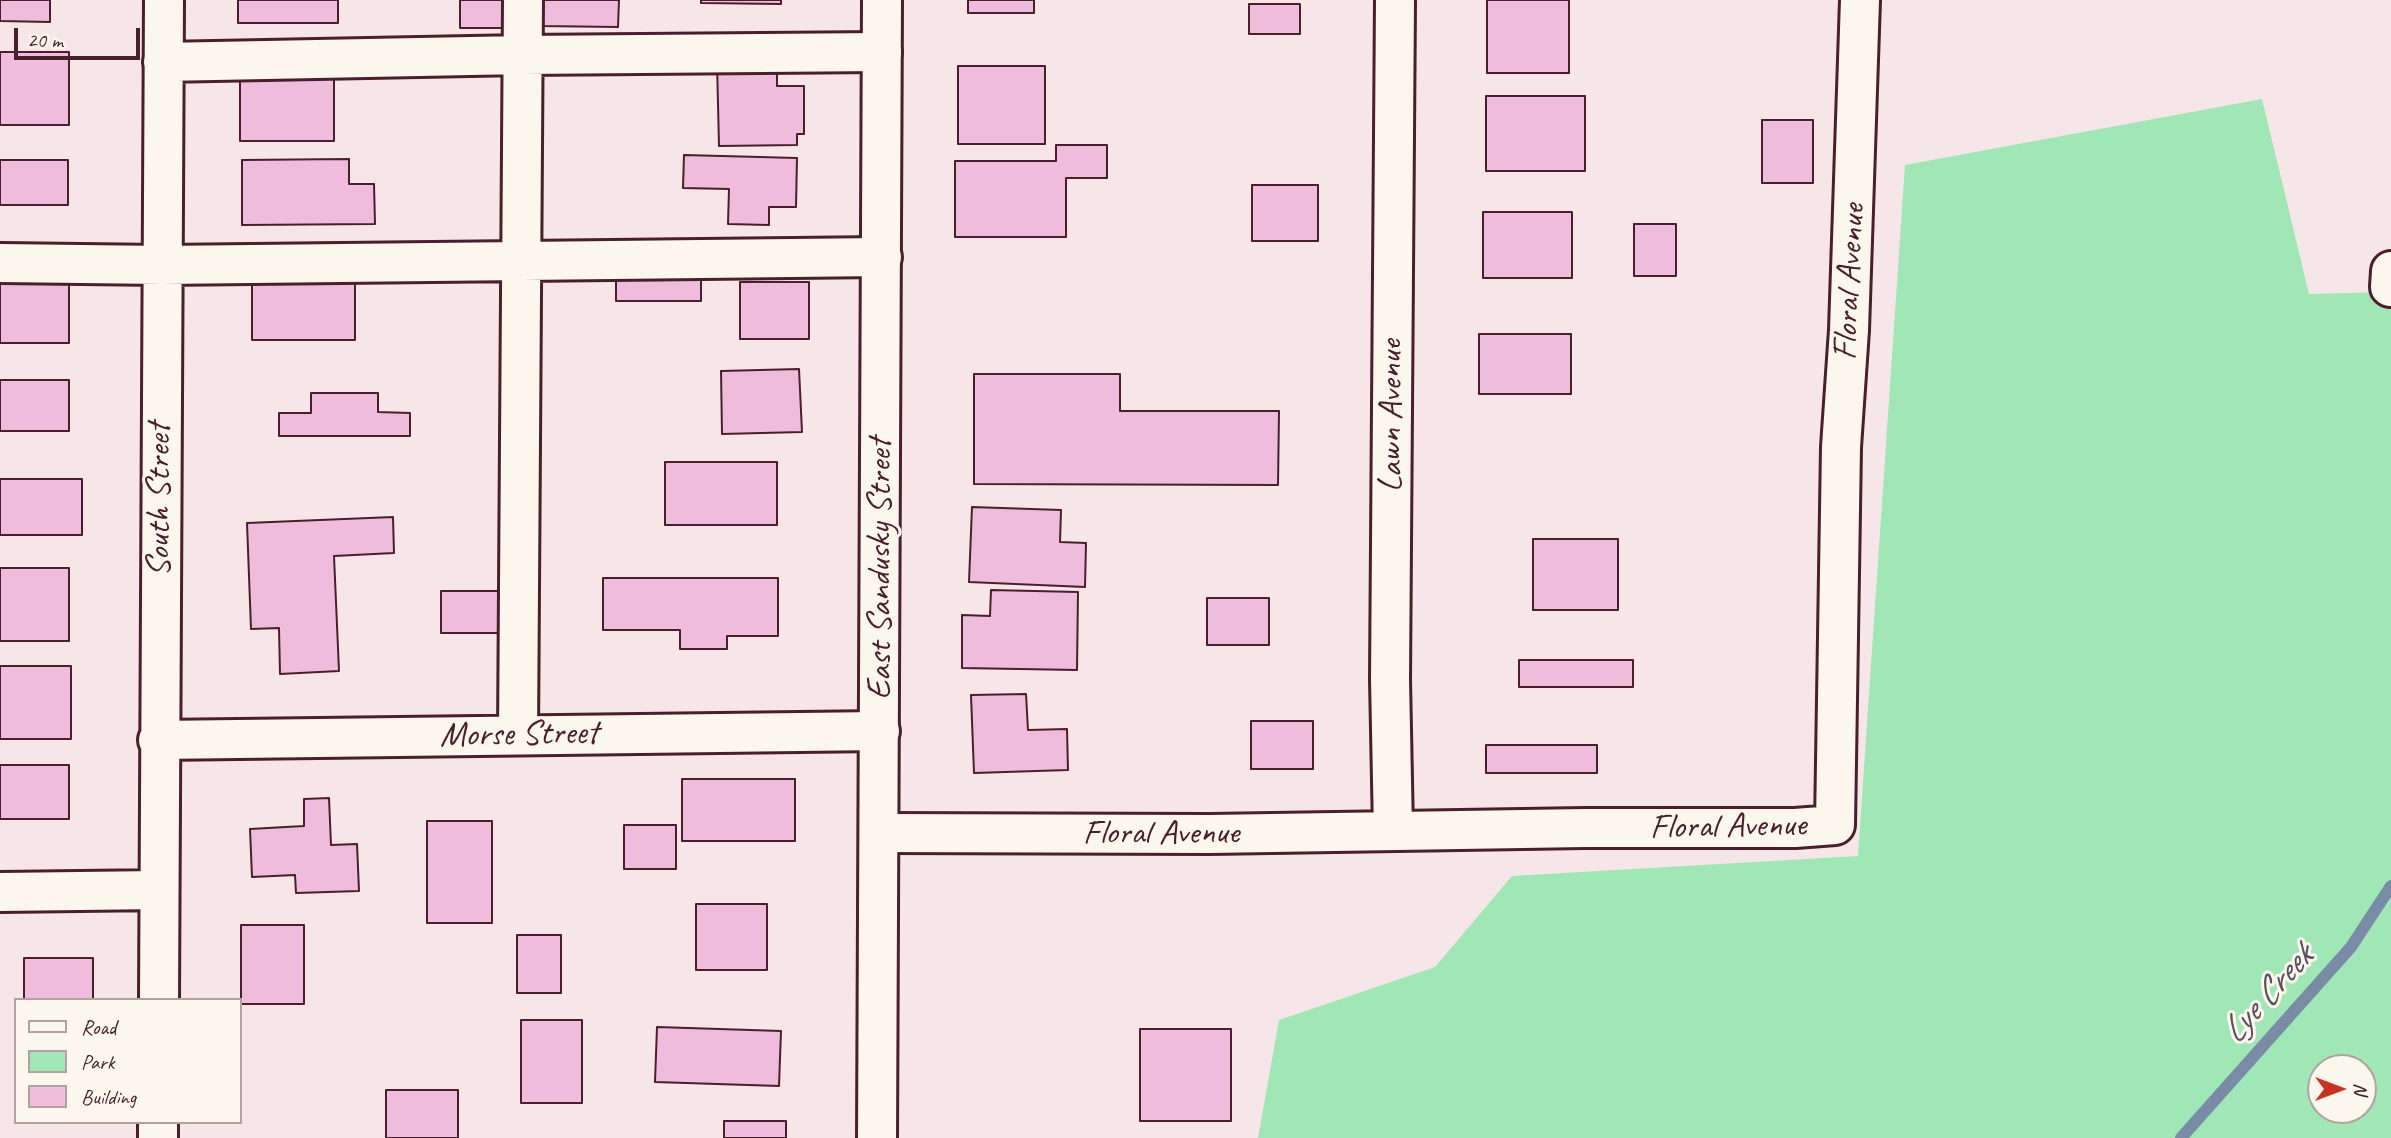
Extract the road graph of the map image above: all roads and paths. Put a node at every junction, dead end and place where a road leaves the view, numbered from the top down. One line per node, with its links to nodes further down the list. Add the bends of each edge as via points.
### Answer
1 (163, 0): 8 (street, South Street)
2 (523, 0): 7 (street)
3 (883, 0): 6 (street, East Sandusky Street)
4 (1395, 0): 18 (street, Lawn Avenue)
5 (1860, 0): 18 (street, Floral Avenue, via 1841,447 1835,825)
6 (882, 52): 7 (street); 9 (street, East Sandusky Street)
7 (522, 55): 8 (street); 10 (street)
8 (163, 62): 12 (street, South Street)
9 (882, 257): 10 (street); 15 (street, East Sandusky Street)
10 (520, 261): 12 (street); 16 (street)
11 (0, 263): 12 (street)
12 (162, 265): 17 (street, South Street)
13 (2391, 271): 14 (street)
14 (2390, 287)
15 (880, 731): 16 (street, Morse Street); 19 (street, East Sandusky Street)
16 (518, 735): 17 (street, Morse Street)
17 (158, 740): 20 (street, South Street)
18 (1393, 831): 19 (street, Floral Avenue)
19 (880, 833): 23 (street, East Sandusky Street)
20 (159, 890): 21 (street); 22 (street, South Street)
21 (0, 892)
22 (159, 998)
23 (877, 1138)

